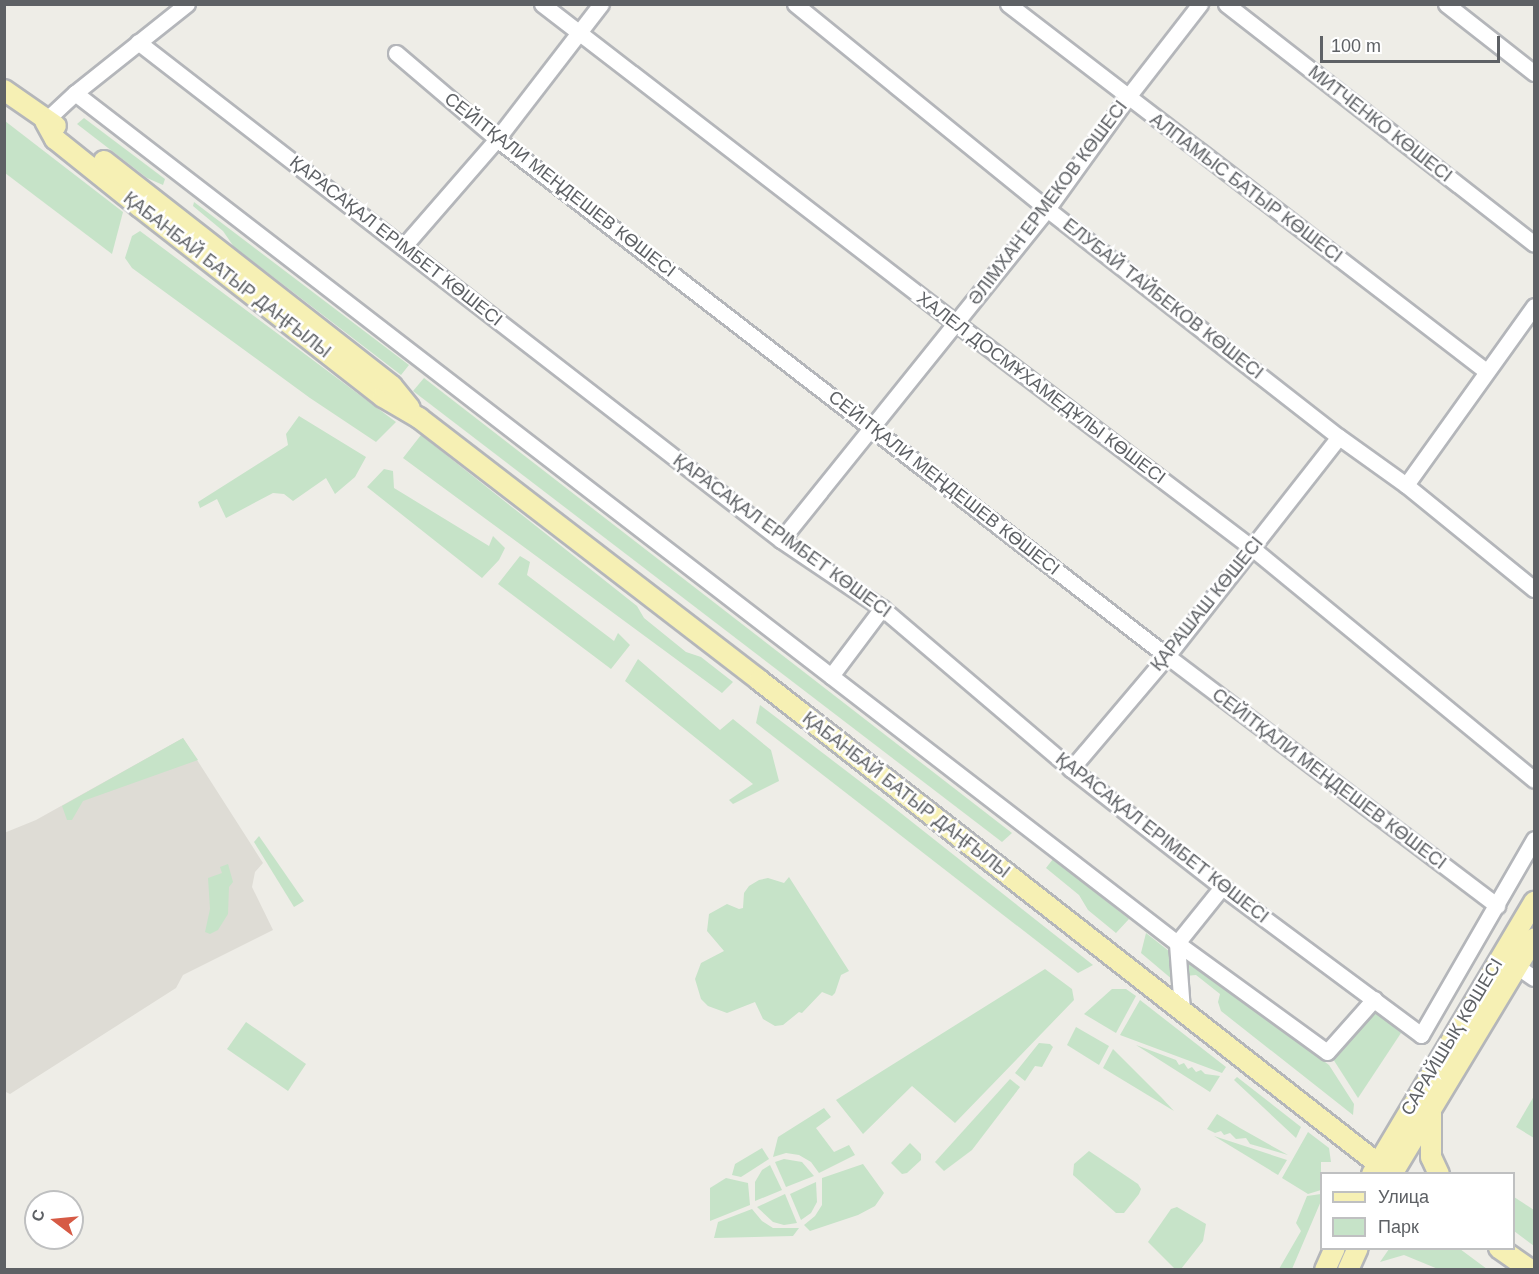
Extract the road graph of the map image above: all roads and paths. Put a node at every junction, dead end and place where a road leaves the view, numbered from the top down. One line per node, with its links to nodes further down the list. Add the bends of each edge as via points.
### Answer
1 (187, 4): 10 (street)
2 (542, 4): 9 (street, ХАЛЕЛ ДОСМҰХАМЕДҰЛЫ КӨШЕСІ)
3 (601, 4): 9 (street)
4 (795, 4): 18 (street, ЕЛУБАЙ ТАЙБЕКОВ КӨШЕСІ)
5 (1008, 4): 15 (street, АЛПАМЫС БАТЫР КӨШЕСІ)
6 (1200, 4): 15 (street, ӘЛІМХАН ЕРМЕКОВ КӨШЕСІ)
7 (1226, 4): 19 (street, МИТЧЕНКО КӨШЕСІ)
8 (1446, 4): 12 (street)
9 (579, 33): 17 (street); 22 (street, ХАЛЕЛ ДОСМҰХАМЕДҰЛЫ КӨШЕСІ)
10 (138, 42): 14 (street); 20 (street, ҚАРАСАҚАЛ ЕРІМБЕТ КӨШЕСІ)
11 (396, 53): 17 (street, СЕЙІТҚАЛИ МЕҢДЕШЕВ КӨШЕСІ)
12 (1534, 73)
13 (4, 90): 16 (main road, ҚАБАНБАЙ БАТЫР ДАҢҒЫЛЫ)
14 (75, 93): 16 (street); 32 (street)
15 (1127, 98): 18 (street, ӘЛІМХАН ЕРМЕКОВ КӨШЕСІ); 23 (street, АЛПАМЫС БАТЫР КӨШЕСІ)
16 (45, 121): 44 (main road, ҚАБАНБАЙ БАТЫР ДАҢҒЫЛЫ, via 55,139 383,397 418,418)
17 (497, 139): 20 (street); 24 (street, СЕЙІТҚАЛИ МЕҢДЕШЕВ КӨШЕСІ)
18 (1047, 209): 22 (street, ӘЛІМХАН ЕРМЕКОВ КӨШЕСІ); 25 (street, ЕЛУБАЙ ТАЙБЕКОВ КӨШЕСІ)
19 (1534, 244)
20 (403, 247): 27 (street, ҚАРАСАҚАЛ ЕРІМБЕТ КӨШЕСІ)
21 (1534, 306): 23 (street)
22 (957, 324): 24 (street, ӘЛІМХАН ЕРМЕКОВ КӨШЕСІ); 28 (street, ХАЛЕЛ ДОСМҰХАМЕДҰЛЫ КӨШЕСІ)
23 (1486, 371): 26 (street)
24 (871, 427): 27 (street, ӘЛІМХАН ЕРМЕКОВ КӨШЕСІ); 31 (street, СЕЙІТҚАЛИ МЕҢДЕШЕВ КӨШЕСІ)
25 (1339, 437): 26 (street, ЕЛУБАЙ ТАЙБЕКОВ КӨШЕСІ); 28 (street, ҚАРАШАШ КӨШЕСІ)
26 (1406, 484): 29 (street, ЕЛУБАЙ ТАЙБЕКОВ КӨШЕСІ)
27 (781, 540): 30 (street, ҚАРАСАҚАЛ ЕРІМБЕТ КӨШЕСІ)
28 (1252, 548): 31 (street, ҚАРАШАШ КӨШЕСІ); 34 (street, ХАЛЕЛ ДОСМҰХАМЕДҰЛЫ КӨШЕСІ)
29 (1534, 589)
30 (882, 608): 32 (street); 33 (street, ҚАРАСАҚАЛ ЕРІМБЕТ КӨШЕСІ)
31 (1167, 656): 33 (street, ҚАРАШАШ КӨШЕСІ); 38 (street, СЕЙІТҚАЛИ МЕҢДЕШЕВ КӨШЕСІ)
32 (831, 676): 40 (street)
33 (1071, 769): 36 (street, ҚАРАСАҚАЛ ЕРІМБЕТ КӨШЕСІ)
34 (1534, 780)
35 (1534, 839): 38 (street)
36 (1222, 887): 40 (street); 43 (street, ҚАРАСАҚАЛ ЕРІМБЕТ КӨШЕСІ)
37 (1534, 902): 46 (main road, САРАЙШЫҚ КӨШЕСІ)
38 (1497, 906): 43 (street, ҚАРАСАҚАЛ ЕРІМБЕТ КӨШЕСІ, via 1421,1035)
39 (1534, 939): 41 (main road, САРАЙШЫҚ КӨШЕСІ)
40 (1177, 943): 43 (street, via 1327,1052); 44 (street)
41 (1518, 967): 42 (street); 45 (main road, САРАЙШЫҚ КӨШЕСІ)
42 (1534, 978)
43 (1374, 999)
44 (1182, 1010): 46 (main road, ҚАБАНБАЙ БАТЫР ДАҢҒЫЛЫ)
45 (1431, 1110): 46 (main road, САРАЙШЫҚ КӨШЕСІ); 47 (main road, via 1431,1151)
46 (1383, 1171)
47 (1439, 1172)
48 (1334, 1250): 51 (main road)
49 (1357, 1250): 52 (main road)
50 (1502, 1250): 53 (main road)
51 (1325, 1269)
52 (1348, 1269)
53 (1530, 1269)

